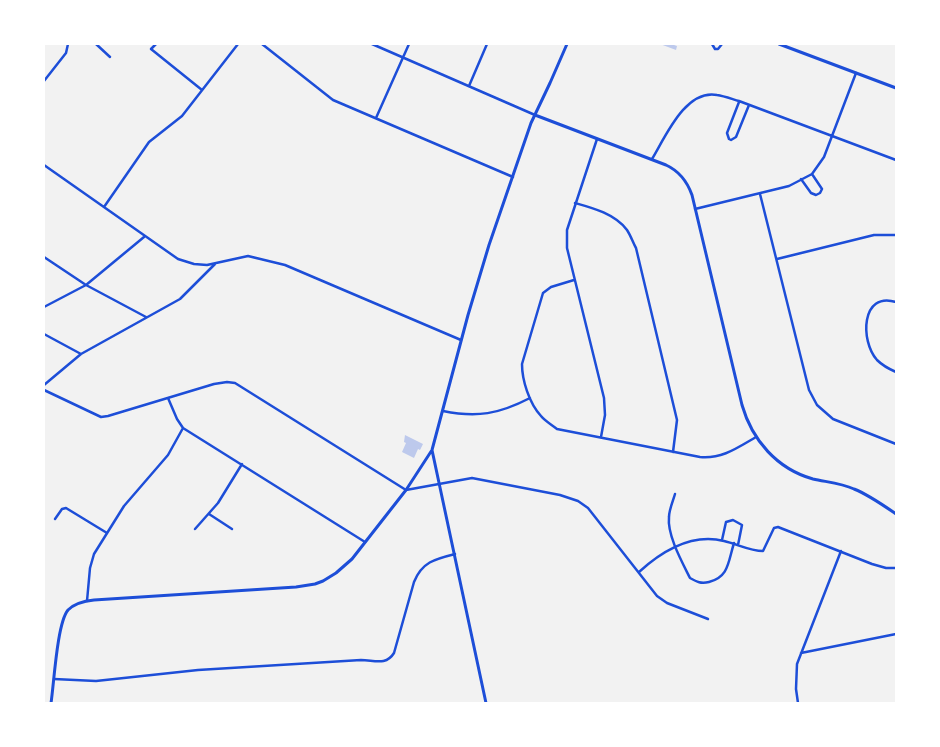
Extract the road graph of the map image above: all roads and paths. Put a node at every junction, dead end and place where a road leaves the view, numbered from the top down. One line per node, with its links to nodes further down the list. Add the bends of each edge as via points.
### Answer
1 (68, 44): 16 (street, via 66,53)
2 (96, 44): 13 (street)
3 (156, 44): 19 (street, via 152,49)
4 (238, 44): 19 (street)
5 (262, 44): 23 (street, via 330,98)
6 (372, 44): 14 (street)
7 (409, 44): 14 (street)
8 (487, 44): 17 (street)
9 (567, 44): 22 (street)
10 (712, 44): 11 (street, via 718,49)
11 (722, 44)
12 (779, 44): 15 (street)
13 (110, 56)
14 (403, 57): 17 (street); 23 (street)
15 (856, 73): 18 (street); 24 (street)
16 (44, 81)
17 (469, 86): 22 (street)
18 (896, 88)
19 (202, 90): 34 (street, via 182,116 149,142)
20 (739, 101): 21 (street); 21 (street, via 727,133 731,140 736,137); 26 (street, via 715,94 693,100 683,108)
21 (749, 105): 24 (street)
22 (535, 115): 25 (street); 30 (street)
23 (376, 118): 30 (street)
24 (831, 136): 27 (street); 29 (street, via 824,157)
25 (597, 139): 26 (street); 33 (street)
26 (652, 160): 35 (street, via 670,166 682,176 688,184)
27 (896, 160)
28 (44, 165): 34 (street)
29 (812, 174): 31 (street); 31 (street, via 822,188 816,196)
30 (513, 178): 47 (street)
31 (801, 179): 32 (street)
32 (760, 194): 35 (street); 39 (street)
33 (575, 202): 41 (street, via 566,248); 60 (street, via 604,212 617,221 627,230 636,248 676,420)
34 (104, 207): 37 (street)
35 (695, 209): 56 (street, via 742,405)
36 (896, 235): 39 (street, via 874,235)
37 (145, 236): 40 (street, via 186,262); 42 (street)
38 (44, 258): 42 (street)
39 (776, 259): 58 (street, via 809,390 817,406 833,419)
40 (215, 263): 45 (street, via 180,299); 47 (street, via 248,256 285,265)
41 (574, 280): 53 (street, via 551,286 543,294 522,364); 57 (street, via 604,398)
42 (86, 285): 44 (street); 45 (street)
43 (896, 302): 49 (street, via 879,302 870,310 865,322 868,343 876,359)
44 (44, 307)
45 (146, 318): 48 (street)
46 (44, 334): 48 (street)
47 (461, 340): 54 (street)
48 (81, 354): 50 (street)
49 (896, 372)
50 (44, 385)
51 (44, 390): 52 (street, via 101,417)
52 (168, 398): 55 (street); 63 (street, via 214,384 235,382)
53 (530, 398): 54 (street, via 489,414 464,415); 57 (street, via 541,416 557,429)
54 (442, 411): 59 (street)
55 (183, 428): 61 (street); 70 (street, via 168,455 124,506)
56 (756, 437): 60 (street, via 720,456 705,458); 66 (street, via 775,458 794,471 855,489)
57 (601, 438): 60 (street)
58 (896, 444)
59 (432, 450): 62 (street); 63 (street)
60 (672, 452)
61 (242, 464): 65 (street); 72 (street)
62 (440, 483): 63 (street); 77 (street); 79 (street, via 472,478 578,501 588,508)
63 (406, 490): 72 (street)
64 (675, 494): 75 (street, via 669,518)
65 (209, 514): 68 (street); 69 (street)
66 (896, 514)
67 (55, 519): 70 (street, via 66,508)
68 (195, 529)
69 (232, 529)
70 (107, 533): 80 (street, via 92,558)
71 (722, 540): 73 (street); 74 (street, via 726,522 733,520 742,525); 75 (street, via 706,538)
72 (366, 543): 80 (street, via 336,573 308,586)
73 (734, 544): 74 (street); 75 (street, via 723,576 703,584 690,578)
74 (738, 545): 76 (street, via 763,551 774,528 778,527)
75 (676, 546): 79 (street)
76 (841, 551): 78 (street, via 872,564); 83 (street)
77 (454, 554): 84 (street, via 433,559 422,567 414,582 393,656 383,662 370,660 198,670 96,681); 86 (street)
78 (896, 568)
79 (638, 572): 81 (street, via 657,596 667,603)
80 (87, 601): 84 (street, via 72,606 66,614 60,631)
81 (708, 619)
82 (896, 634): 83 (street)
83 (801, 653): 87 (street, via 797,664)
84 (54, 680): 85 (street)
85 (51, 703)
86 (486, 703)
87 (798, 703)

